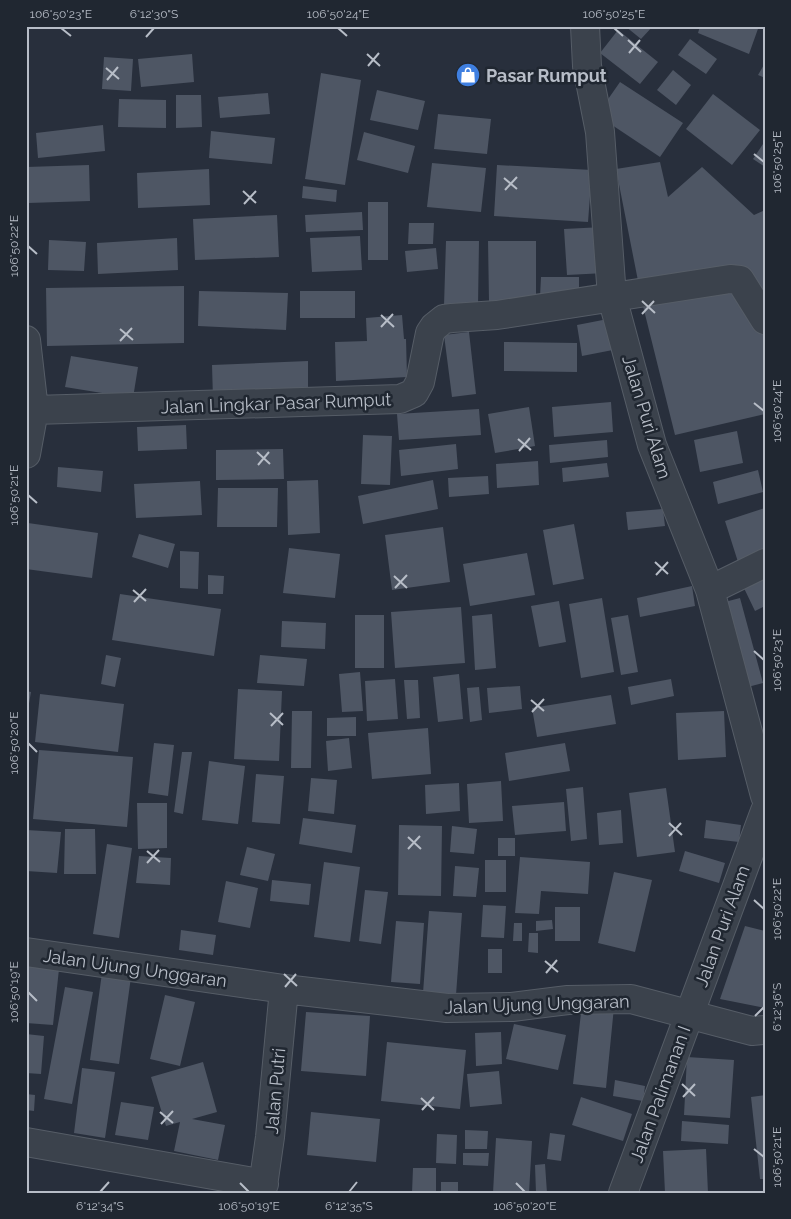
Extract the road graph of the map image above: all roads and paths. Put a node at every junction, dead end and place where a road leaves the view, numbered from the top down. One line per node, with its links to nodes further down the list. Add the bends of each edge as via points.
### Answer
1 (585, 26): 2 (street, Jalan Puri Alam, via 587,66 600,132)
2 (612, 297): 3 (street, Jalan Lingkar Pasar Rumput, via 740,280); 5 (street, Jalan Lingkar Pasar Rumput, via 496,315 444,319 430,333 420,382 414,393 400,400); 8 (street, Jalan Puri Alam, via 652,445)
3 (765, 320)
4 (26, 340): 5 (street)
5 (34, 410): 6 (street)
6 (26, 454)
7 (765, 563): 8 (street)
8 (710, 590): 9 (street, Jalan Puri Alam)
9 (765, 796)
10 (765, 810): 13 (street, Jalan Puri Alam)
11 (26, 952): 12 (street, Jalan Ujung Unggaran)
12 (284, 989): 13 (street, Jalan Ujung Unggaran, via 447,1008 632,999); 16 (street, Jalan Putri)
13 (690, 1013): 14 (street, Jalan Palimanan I, via 752,1030); 17 (street, Jalan Palimanan I)
14 (765, 1030)
15 (26, 1142): 16 (street)
16 (263, 1189)
17 (623, 1193)

